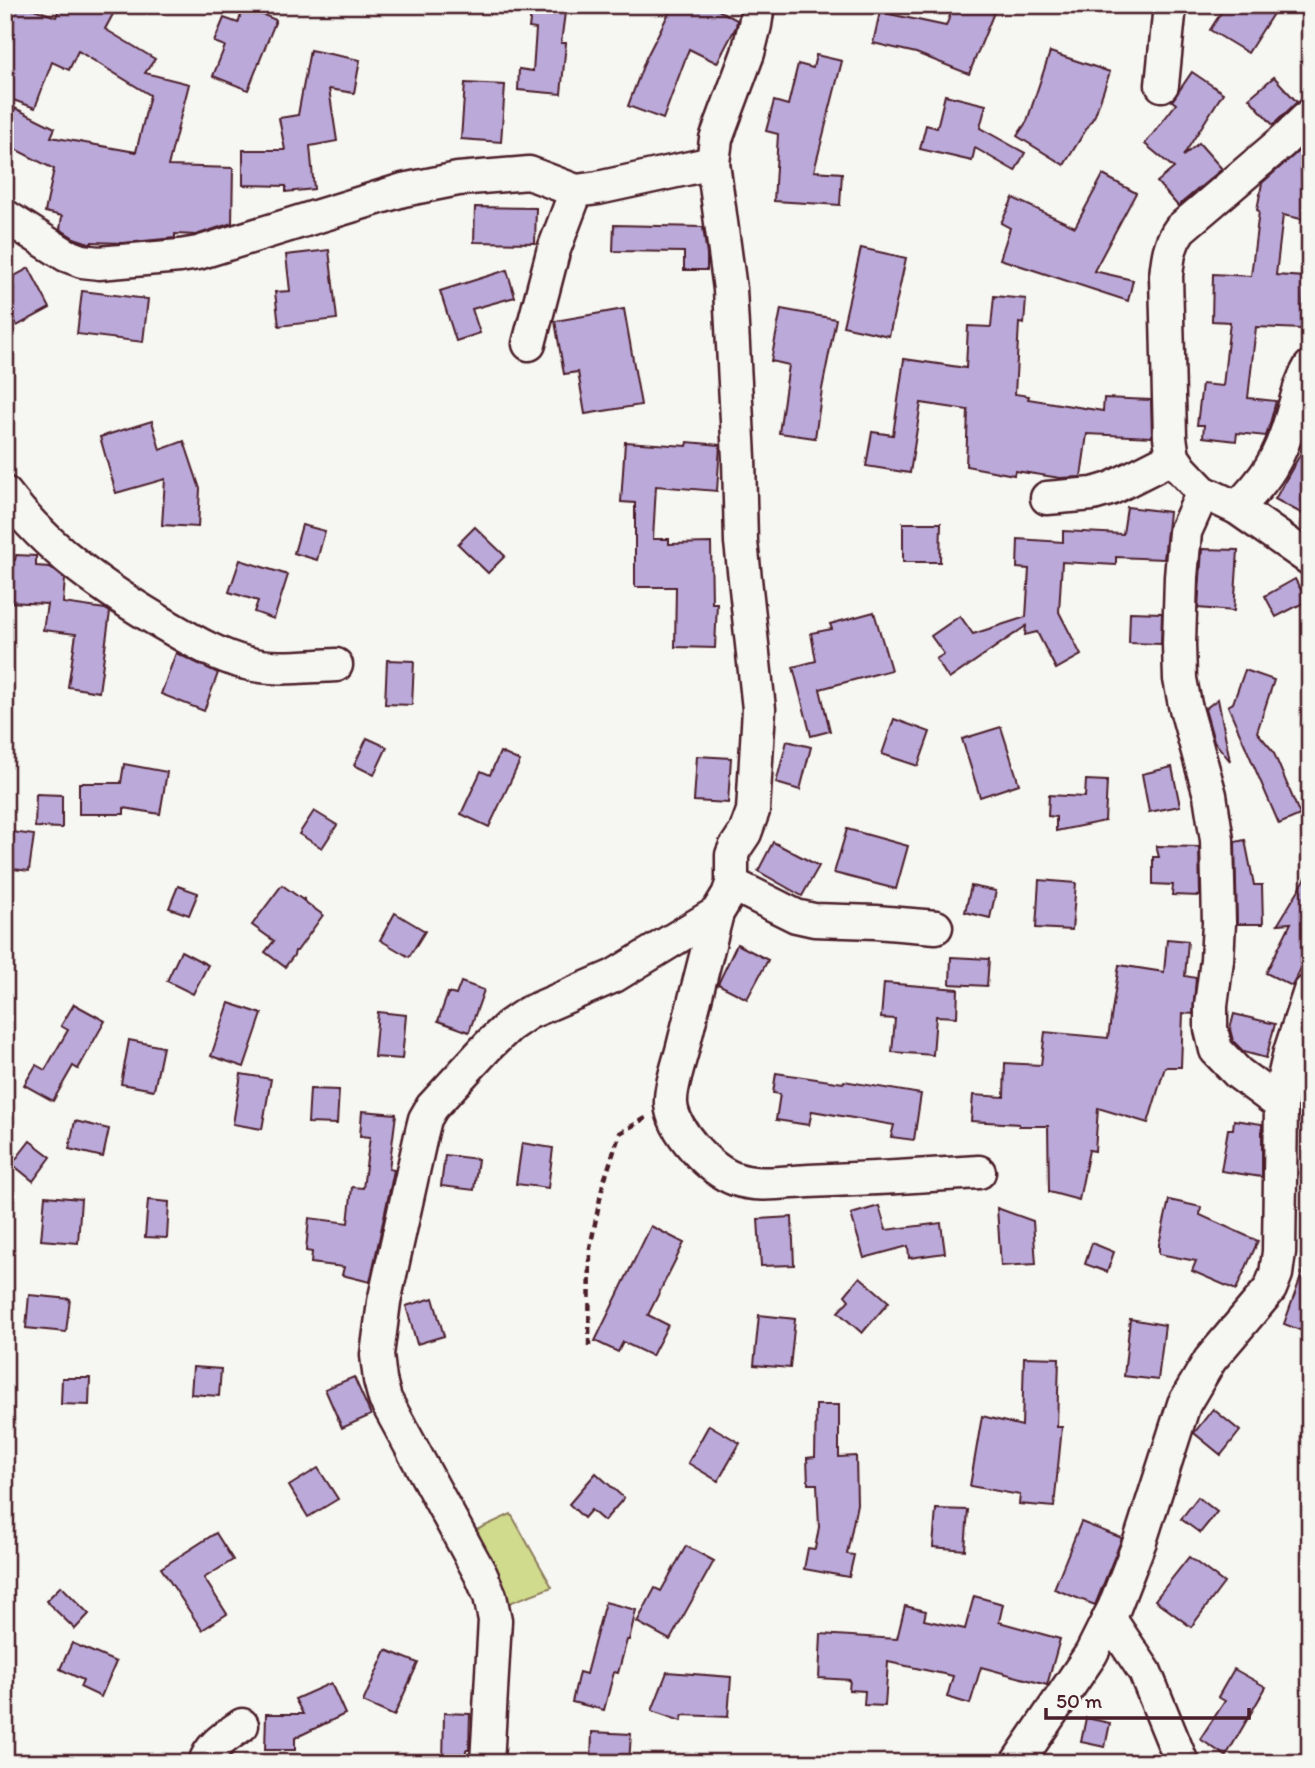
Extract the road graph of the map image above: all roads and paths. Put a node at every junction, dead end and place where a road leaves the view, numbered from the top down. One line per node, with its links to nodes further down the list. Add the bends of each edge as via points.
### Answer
1 (758, 5): 5 (street, via 748,53 716,139)
2 (1170, 5): 3 (street)
3 (1162, 85)
4 (1310, 115): 10 (street, via 1172,240 1166,276)
5 (713, 163): 6 (street); 17 (street, via 730,289 741,542 759,709 753,811 734,848)
6 (576, 191): 7 (street, via 529,173 458,179 403,190 198,253 99,263 66,255); 8 (street, via 553,252)
7 (5, 216)
8 (529, 344)
9 (1310, 368): 14 (street, via 1301,382 1278,457)
10 (1173, 457): 11 (street); 13 (street, via 1110,489)
11 (1203, 492): 14 (street); 22 (street, via 1185,532 1179,644 1185,705 1216,829 1219,923 1212,1029 1216,1049 1238,1073)
12 (5, 493): 16 (street, via 48,542 101,584 195,642 267,667)
13 (1047, 498)
14 (1237, 508): 15 (street)
15 (1310, 559)
16 (336, 665)
17 (732, 884): 18 (street); 19 (street, via 805,918)
18 (717, 913): 21 (street); 28 (street, via 614,976 528,1013 509,1026 425,1119 384,1302 377,1355 385,1399 490,1597 495,1620)
19 (936, 927)
20 (1310, 991): 22 (street, via 1283,1078)
21 (671, 1104): 23 (street, via 699,1154 735,1179 770,1183); 24 (path, via 620,1133 603,1184 590,1248)
22 (1281, 1105): 25 (street, via 1276,1274 1270,1289 1210,1360 1184,1404 1140,1541)
23 (979, 1172)
24 (589, 1346)
25 (1109, 1618): 29 (street, via 1091,1654); 30 (street, via 1145,1672)
26 (242, 1725): 27 (street, via 217,1744)
27 (205, 1763)
28 (487, 1763)
29 (1017, 1763)
30 (1182, 1763)

